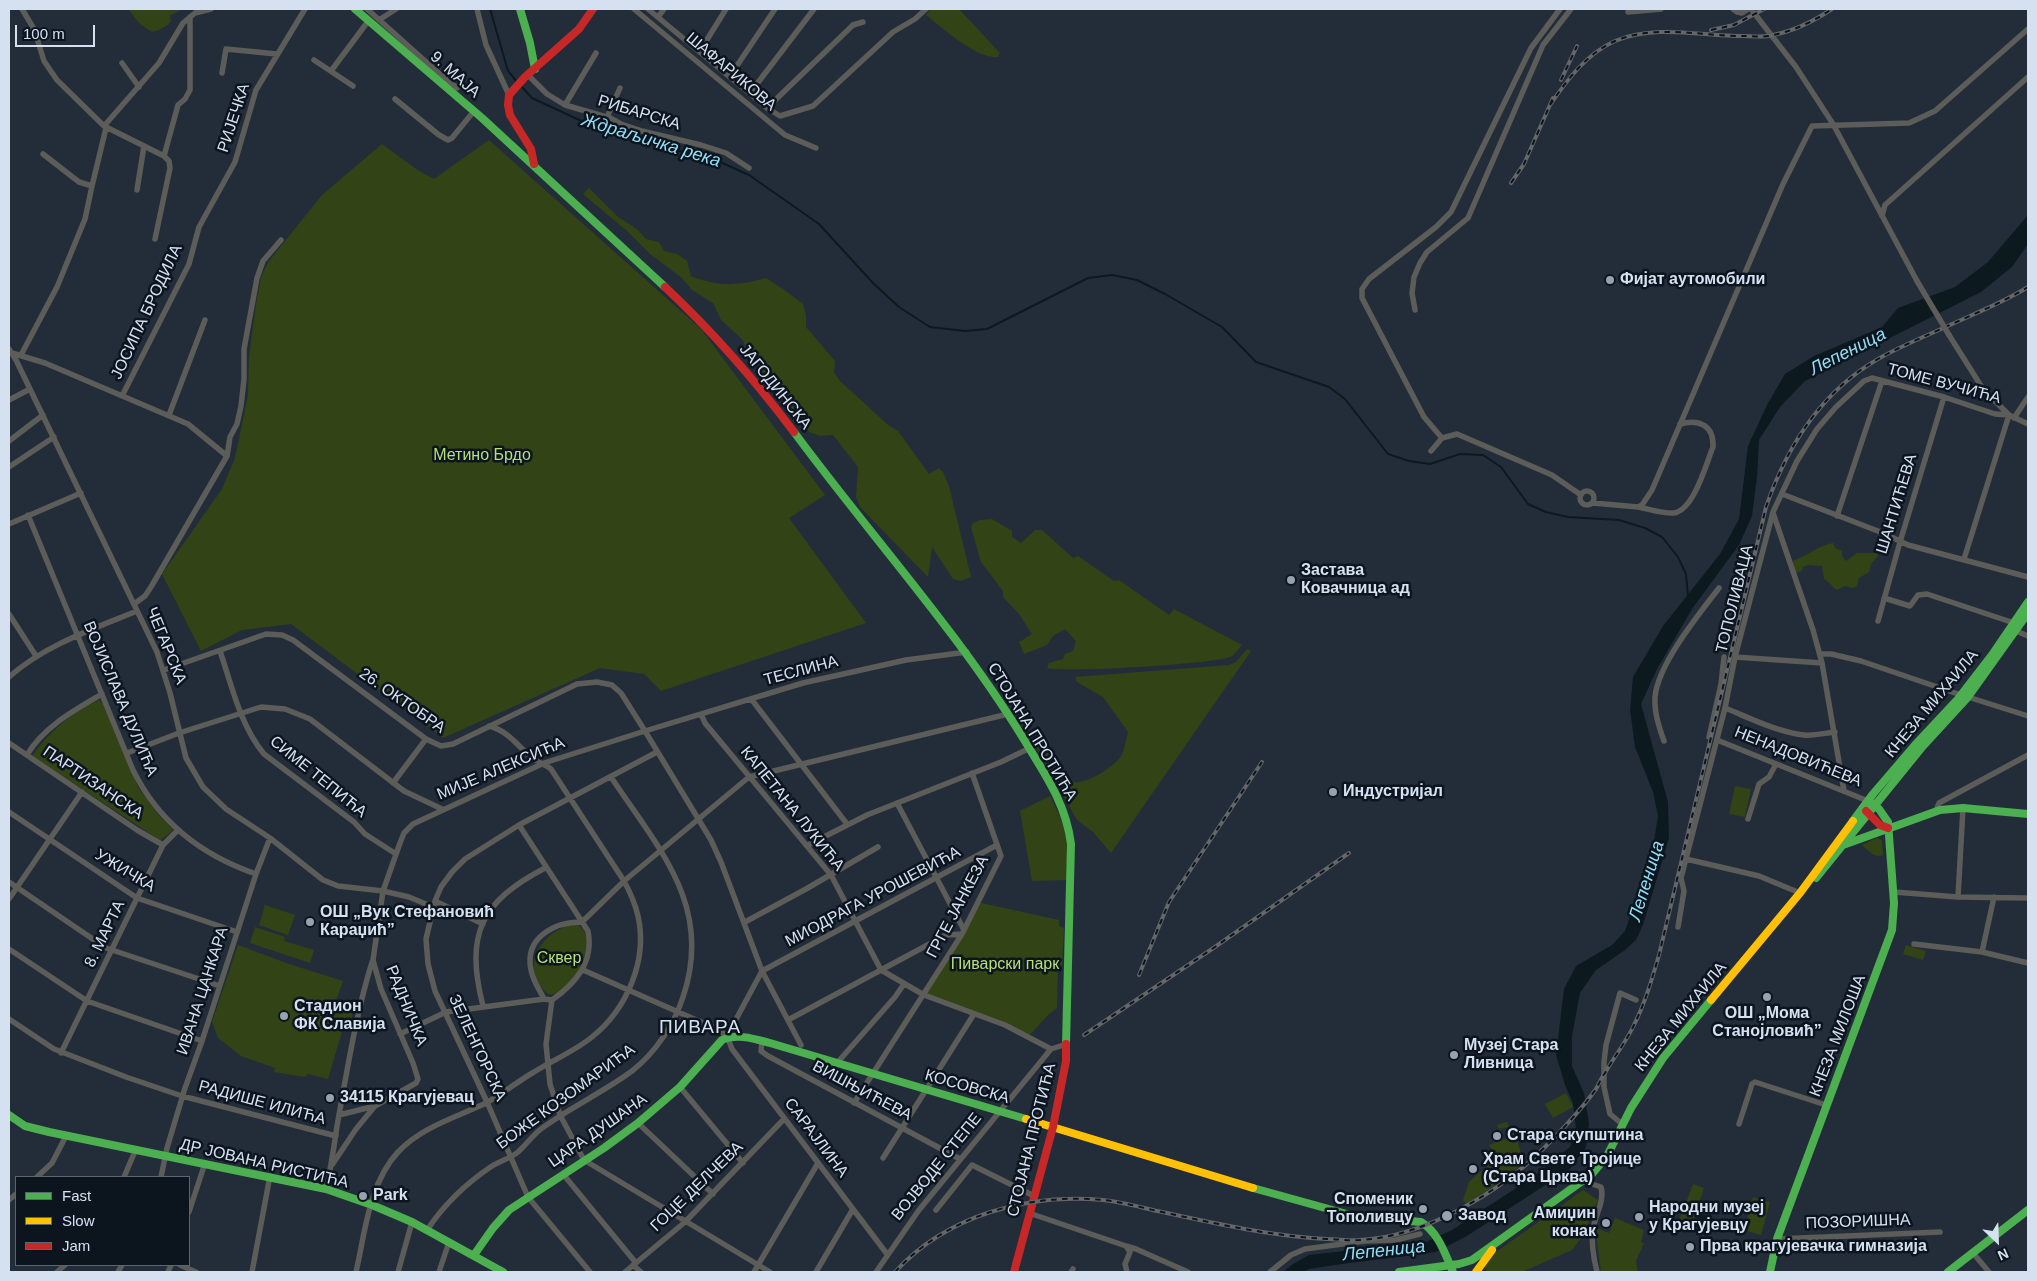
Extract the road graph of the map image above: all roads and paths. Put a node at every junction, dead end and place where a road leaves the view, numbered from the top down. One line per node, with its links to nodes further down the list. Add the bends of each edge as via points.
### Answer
1 (22, 9): 57 (street, via 34,28 40,52 50,70)
2 (211, 9): 25 (street)
3 (305, 9): 33 (street, РИЈЕЧКА)
4 (355, 9): 27 (street, 9. МАЈА)
5 (366, 9): 28 (street)
6 (396, 9): 28 (street)
7 (477, 9): 50 (street, via 486,45)
8 (520, 9): 34 (street)
9 (593, 9): 36 (street, via 579,29)
10 (634, 9): 59 (street, ШАФАРИКОВА, via 785,135)
11 (648, 9): 26 (street)
12 (664, 9): 26 (street)
13 (726, 9): 31 (street)
14 (775, 9): 43 (street)
15 (814, 9): 49 (street)
16 (917, 9): 24 (street)
17 (926, 9): 24 (street)
18 (1560, 9): 89 (street, via 1531,48 1450,212 1436,227 1369,279 1362,289 1368,312 1424,417)
19 (1571, 9): 70 (street, via 1543,44 1468,218 1427,252 1420,263 1412,293)
20 (1661, 9): 23 (street)
21 (1733, 9): 22 (street, via 1742,13)
22 (1750, 9): 56 (street, ТОМЕ ВУЧИЋА, via 1796,67)
23 (1628, 12)
24 (921, 14): 53 (street, via 893,32 813,106 780,116)
25 (190, 17): 46 (street, via 179,27 162,59); 61 (street, via 190,90 178,105)
26 (658, 17): 31 (street)
27 (369, 20): 39 (street); 40 (street, 9. МАЈА)
28 (379, 20): 40 (street)
29 (863, 22): 53 (street, via 853,25)
30 (2028, 28): 56 (street, via 1934,111 1909,123)
31 (700, 51): 43 (street)
32 (596, 53): 52 (street)
33 (277, 54): 41 (street, via 226,49); 68 (street, РИЈЕЧКА, via 256,90 238,154 199,227)
34 (532, 54): 36 (street, via 538,60); 38 (street)
35 (314, 60): 39 (street)
36 (546, 60): 38 (street)
37 (122, 63): 46 (street)
38 (534, 69): 42 (street)
39 (331, 71): 45 (street)
40 (434, 72): 47 (street); 54 (street, 9. МАЈА)
41 (222, 73)
42 (526, 76): 50 (street); 52 (street, РИБАРСКА)
43 (730, 76): 49 (street)
44 (2028, 77): 66 (street, via 1885,205)
45 (353, 86)
46 (139, 87): 57 (street)
47 (456, 88)
48 (620, 88): 55 (street)
49 (750, 93): 53 (street)
50 (509, 95): 62 (street, via 509,112 531,150)
51 (395, 99): 54 (street, via 448,140)
52 (564, 105): 55 (street, РИБАРСКА)
53 (767, 108)
54 (474, 111): 62 (street, 9. МАЈА)
55 (607, 117): 63 (street, РИБАРСКА, via 637,130 726,153)
56 (1832, 124): 66 (street, ТОМЕ ВУЧИЋА); 86 (street, via 1812,126 1783,184)
57 (105, 127): 58 (street); 64 (street)
58 (144, 146): 61 (street); 65 (street)
59 (816, 148)
60 (43, 154): 64 (street, via 80,182)
61 (164, 156): 67 (street, via 170,168)
62 (534, 164): 118 (street, ЈАГОДИНСКА, via 717,338 771,401)
63 (749, 168)
64 (92, 186): 73 (street, via 85,219 57,287)
65 (137, 190)
66 (1882, 216): 81 (street, ТОМЕ ВУЧИЋА, bridge, via 1949,335 1980,385)
67 (155, 239)
68 (196, 239): 77 (street, ЈОСИПА БРОДИЛА, via 189,264)
69 (280, 240): 92 (street, via 262,263 257,278 244,349 241,406)
70 (1415, 310)
71 (205, 320): 84 (street)
72 (10, 351): 73 (street); 76 (street, ЧЕГАРСКА)
73 (22, 355): 77 (street)
74 (1872, 378): 75 (street, ТОМЕ ВУЧИЋА); 95 (street, ТОПОЛИВАЦА, via 1850,394 1816,429 1791,471)
75 (1882, 381): 78 (street, ТОМЕ ВУЧИЋА); 101 (street)
76 (30, 389): 80 (street); 83 (street, ЧЕГАРСКА)
77 (122, 396): 84 (street)
78 (1944, 397): 82 (street, ТОМЕ ВУЧИЋА); 103 (street, ШАНТИЋЕВА)
79 (2028, 397): 85 (street)
80 (9, 400)
81 (1998, 405): 82 (street); 85 (street, ТОМЕ ВУЧИЋА)
82 (1995, 414): 85 (street, ТОМЕ ВУЧИЋА)
83 (43, 416): 88 (street, ЧЕГАРСКА); 90 (street)
84 (170, 416): 92 (street, via 192,426)
85 (2012, 416): 87 (street, ТОМЕ ВУЧИЋА); 104 (street)
86 (1680, 424): 98 (street, via 1652,490); 98 (street, via 1696,422 1706,427 1713,438 1713,447 1692,499 1686,508 1675,513)
87 (2028, 424)
88 (54, 437): 93 (street); 94 (street, ЧЕГАРСКА)
89 (1442, 438): 91 (street); 96 (street, via 1457,434 1552,475)
90 (9, 441)
91 (1430, 451)
92 (227, 456): 109 (street, via 151,587)
93 (9, 467)
94 (81, 493): 100 (street); 109 (street, ЧЕГАРСКА)
95 (1782, 494): 99 (street, ТОПОЛИВАЦА); 101 (street)
96 (1581, 496): 97 (street, via 1583,504); 97 (street, via 1584,492 1591,492)
97 (1593, 502): 98 (street)
98 (1638, 507)
99 (1773, 512): 119 (street); 122 (street, ТОПОЛИВАЦА)
100 (28, 515): 102 (street); 115 (street, ВОЈИСЛАВА ДУЛИЋА)
101 (1837, 516): 103 (street)
102 (9, 524)
103 (1900, 542): 104 (street); 107 (street, ШАНТИЋЕВА)
104 (1964, 559): 105 (street)
105 (2028, 577)
106 (1719, 588): 141 (street, via 1687,631 1658,684 1655,709)
107 (1884, 598): 113 (street, ШАНТИЋЕВА); 114 (street, via 1910,606 1918,595 1927,594)
108 (2028, 602): 114 (street, КНЕЗА МИХАИЛА)
109 (134, 604): 110 (street, ЧЕГАРСКА)
110 (137, 611): 115 (street); 124 (street, ЧЕГАРСКА)
111 (2028, 613): 114 (street, КНЕЗА МИХАИЛА)
112 (9, 614): 120 (street)
113 (1878, 620)
114 (2015, 627): 116 (street); 127 (street, КНЕЗА МИХАИЛА)
115 (77, 635): 120 (street); 126 (street, ВОЈИСЛАВА ДУЛИЋА)
116 (2028, 636)
117 (220, 651): 124 (street); 130 (street, СИМЕ ТЕПИЋА); 139 (street, 26. ОКТОБРА, via 250,638 271,634 285,636)
118 (966, 652): 128 (street, ТЕСЛИНА, via 926,656 836,675); 132 (street, СТОЈАНА ПРОТИЋА)
119 (1820, 654): 123 (street); 127 (street, via 1861,661)
120 (36, 656): 125 (street)
121 (1724, 657): 138 (street, ТОПОЛИВАЦА)
122 (1735, 657): 123 (street); 129 (street, ТОПОЛИВАЦА)
123 (1822, 663): 136 (street)
124 (164, 670): 137 (street, ЧЕГАРСКА)
125 (9, 677)
126 (102, 694): 145 (street, ВОЈИСЛАВА ДУЛИЋА); 146 (street, via 55,724)
127 (1964, 696): 133 (street); 161 (street, КНЕЗА МИХАИЛА)
128 (752, 700): 131 (street, ТЕСЛИНА); 150 (street)
129 (1725, 708): 136 (street, via 1773,727 1806,735); 140 (street, ТОПОЛИВАЦА)
130 (241, 712): 137 (street); 156 (street, via 268,706 300,714); 182 (street, СИМЕ ТЕПИЋА, via 252,738 271,760)
131 (701, 714): 135 (street, ТЕСЛИНА); 155 (street, КАПЕТАНА ЛУКИЋА)
132 (1008, 714): 143 (street, СТОЈАНА ПРОТИЋА); 150 (street)
133 (2028, 716)
134 (489, 726): 135 (street, 26. ОКТОБРА, via 572,685 597,682 612,685 618,690); 139 (street, 26. ОКТОБРА, via 445,746); 149 (street, via 507,735 537,761)
135 (645, 730): 144 (street, 26. ОКТОБРА); 148 (street, МИЈЕ АЛЕКСИЋА)
136 (1835, 732): 157 (street)
137 (179, 733): 145 (street); 175 (street, ЧЕГАРСКА, via 188,762 208,793 235,816)
138 (1709, 738)
139 (426, 739): 156 (street)
140 (1717, 740): 151 (street, НЕНАДОВИЋЕВА); 183 (street, ТОПОЛИВАЦА)
141 (1664, 742)
142 (9, 743): 146 (street, ПАРТИЗАНСКА)
143 (1028, 749): 153 (street); 234 (street, СТОЈАНА ПРОТИЋА, via 1056,794 1071,839)
144 (657, 752): 154 (street, ЗЕЛЕНГОРСКА); 168 (street, 26. ОКТОБРА)
145 (127, 753): 173 (street, ВОЈИСЛАВА ДУЛИЋА, via 137,778)
146 (27, 755): 158 (street, ПАРТИЗАНСКА)
147 (2028, 755): 165 (street, via 1939,804)
148 (554, 760): 149 (street, МИЈЕ АЛЕКСИЋА); 152 (street)
149 (544, 763): 152 (street); 163 (street, МИЈЕ АЛЕКСИЋА)
150 (800, 764): 155 (street); 170 (street)
151 (1776, 764): 157 (street, НЕНАДОВИЋЕВА); 169 (street, via 1769,777 1759,784)
152 (550, 769): 159 (street)
153 (972, 773): 160 (street); 178 (street, ГРГЕ ЈАНКЕЗА)
154 (611, 777): 159 (street, ЗЕЛЕНГОРСКА); 181 (street, БОЖЕ КОЗОМАРИЋА)
155 (749, 777): 168 (street); 177 (street, КАПЕТАНА ЛУКИЋА)
156 (393, 783): 163 (street)
157 (1844, 791): 161 (street, НЕНАДОВИЋЕВА)
158 (82, 792): 174 (street); 176 (street, ПАРТИЗАНСКА)
159 (570, 799): 171 (street, ЗЕЛЕНГОРСКА); 188 (street)
160 (898, 803): 170 (street); 187 (street)
161 (1872, 803): 164 (street, КНЕЗА МИХАИЛА); 172 (street, via 1888,820)
162 (1963, 808): 165 (street); 167 (street); 194 (street)
163 (442, 809): 182 (street, МИЈЕ АЛЕКСИЋА, via 410,827)
164 (1866, 811): 172 (street, via 1880,825); 179 (street, КНЕЗА МИХАИЛА); 193 (street, КНЕЗА МИХАИЛА)
165 (1936, 811): 172 (street)
166 (9, 812): 174 (street, УЖИЧКА)
167 (2028, 814)
168 (698, 818): 181 (street); 201 (street, 26. ОКТОБРА, via 718,855)
169 (1748, 819)
170 (847, 824): 177 (street)
171 (519, 825): 184 (street); 199 (street, ЗЕЛЕНГОРСКА, via 464,859 446,880)
172 (1888, 828): 179 (street); 192 (street, КНЕЗА МИЛОША)
173 (178, 830): 176 (street, 8. МАРТА); 185 (street, ВОЈИСЛАВА ДУЛИЋА, via 219,859)
174 (49, 838): 190 (street); 196 (street, УЖИЧКА)
175 (270, 838): 185 (street, ИВАНА ЦАНКАРА); 191 (street, ЧЕГАРСКА, via 328,883)
176 (163, 845): 196 (street, 8. МАРТА)
177 (808, 845): 186 (street, КАПЕТАНА ЛУКИЋА)
178 (997, 845): 187 (street, МИОДРАГА УРОШЕВИЋА); 206 (street, ГРГЕ ЈАНКЕЗА, via 1001,856)
179 (1842, 846): 193 (street, КНЕЗА МИХАИЛА)
180 (878, 847): 186 (street)
181 (660, 850): 188 (street); 226 (street, БОЖЕ КОЗОМАРИЋА, via 679,883 691,924 690,976)
182 (396, 854): 191 (street, МИЈЕ АЛЕКСИЋА)
183 (1686, 859): 193 (street, via 1759,876); 204 (street, ТОПОЛИВАЦА)
184 (546, 868): 200 (street); 203 (street, via 505,893)
185 (256, 874): 205 (street, ИВАНА ЦАНКАРА)
186 (831, 875): 201 (street); 202 (street, КАПЕТАНА ЛУКИЋА)
187 (937, 878): 202 (street, МИОДРАГА УРОШЕВИЋА); 206 (street)
188 (624, 881): 200 (street); 218 (street, via 636,908 641,939 639,959)
189 (9, 882): 190 (street)
190 (16, 887): 198 (street); 209 (street)
191 (383, 891): 199 (street, ЧЕГАРСКА); 211 (street, РАДНИЧКА)
192 (1894, 892): 194 (street); 246 (street, КНЕЗА МИЛОША, via 1891,936)
193 (1800, 893): 254 (street, КНЕЗА МИХАИЛА, via 1673,1046)
194 (1958, 897): 195 (street)
195 (1994, 897): 197 (street); 210 (street)
196 (137, 898): 205 (street, УЖИЧКА); 209 (street, 8. МАРТА)
197 (2028, 898)
198 (9, 899)
199 (434, 904): 203 (street, ЧЕГАРСКА); 225 (street, ЗЕЛЕНГОРСКА, via 426,940 428,964)
200 (582, 922): 213 (street, via 589,940); 220 (street, via 554,927 541,935 534,946 531,970)
201 (745, 922): 215 (street, 26. ОКТОБРА)
202 (856, 922): 214 (street, КАПЕТАНА ЛУКИЋА); 215 (street, МИОДРАГА УРОШЕВИЋА)
203 (483, 924): 224 (street, via 475,946 474,965)
204 (1678, 926)
205 (237, 932): 217 (street, ИВАНА ЦАНКАРА)
206 (963, 932): 214 (street, via 946,935); 219 (street, ГРГЕ ЈАНКЕЗА)
207 (1914, 944): 210 (street)
208 (9, 949): 223 (street)
209 (112, 951): 217 (street); 223 (street, 8. МАРТА)
210 (1982, 952): 212 (street)
211 (373, 960): 230 (street, РАДНИЧКА); 250 (street)
212 (2028, 963)
213 (583, 970): 218 (street, КОСОВСКА); 221 (street, via 568,988)
214 (881, 970): 216 (street); 229 (street)
215 (762, 971): 229 (street, 26. ОКТОБРА); 231 (street, ЦАРА ДУШАНА)
216 (904, 984): 219 (street); 238 (street)
217 (220, 986): 232 (street, ИВАНА ЦАНКАРА)
218 (629, 989): 226 (street, КОСОВСКА); 239 (street, via 600,1030)
219 (924, 995): 227 (street); 240 (street, ГРГЕ ЈАНКЕЗА)
220 (544, 998): 221 (street); 224 (street)
221 (552, 1000): 239 (street, via 546,1044)
222 (1636, 1000): 254 (street, via 1620,993 1604,1055 1606,1100 1610,1114)
223 (87, 1001): 232 (street); 237 (street, 8. МАРТА)
224 (483, 1006): 225 (street)
225 (446, 1012): 230 (street); 244 (street, ЗЕЛЕНГОРСКА)
226 (678, 1012): 231 (street, КОСОВСКА); 251 (street, БОЖЕ КОЗОМАРИЋА, via 644,1060)
227 (974, 1014): 236 (street); 242 (street)
228 (9, 1019): 237 (street, РАДИШЕ ИЛИЋА)
229 (788, 1020): 235 (street, 26. ОКТОБРА)
230 (400, 1034): 247 (street, РАДНИЧКА, via 418,1079)
231 (727, 1036): 233 (street, КОСОВСКА); 241 (street, ЦАРА ДУШАНА); 252 (street, САРАЈЛИНА, via 732,1048)
232 (202, 1041): 243 (street, ИВАНА ЦАНКАРА)
233 (762, 1042): 238 (street, КОСОВСКА); 245 (street, ВИШЊИЋЕВА, via 763,1054)
234 (1067, 1044): 236 (street); 256 (street, СТОЈАНА ПРОТИЋА, via 1066,1065)
235 (801, 1045)
236 (1051, 1049): 248 (street, ВОЈВОДЕ СТЕПЕ)
237 (61, 1053): 243 (street, РАДИШЕ ИЛИЋА)
238 (837, 1063): 240 (street, КОСОВСКА)
239 (547, 1064): 244 (street); 251 (street)
240 (873, 1073): 242 (street, КОСОВСКА); 245 (street, ГРГЕ ЈАНКЕЗА)
241 (680, 1087): 253 (street, ЦАРА ДУШАНА); 267 (street)
242 (927, 1090): 248 (street, КОСОВСКА); 257 (street)
243 (182, 1096): 259 (street, РАДИШЕ ИЛИЋА); 261 (street, ИВАНА ЦАНКАРА)
244 (487, 1102): 262 (street, ЗЕЛЕНГОРСКА); 280 (street, via 426,1131 405,1145 386,1168)
245 (854, 1103): 257 (street, ВИШЊИЋЕВА)
246 (1826, 1105): 255 (street, via 1755,1082); 291 (street, КНЕЗА МИЛОША)
247 (375, 1106): 250 (street, РАДНИЧКА); 269 (street, РАДНИЧКА)
248 (1000, 1111): 256 (street, КОСОВСКА); 264 (street, ВОЈВОДЕ СТЕПЕ)
249 (9, 1115): 258 (street, ДР ЈОВАНА РИСТИЋА, via 25,1126)
250 (339, 1115): 259 (street)
251 (560, 1115): 262 (street, БОЖЕ КОЗОМАРИЋА); 265 (street)
252 (784, 1119): 267 (street, ГОЦЕ ДЕЛЧЕВА); 268 (street, САРАЈЛИНА)
253 (638, 1123): 265 (street, ЦАРА ДУШАНА); 277 (street)
254 (1622, 1124): 275 (street, КНЕЗА МИХАИЛА, via 1607,1156)
255 (1739, 1124)
256 (1053, 1127): 279 (street, СТОЈАНА ПРОТИЋА); 301 (street, КОСОВСКА, via 1322,1208 1360,1217 1427,1224)
257 (902, 1128): 263 (street); 264 (street, ВИШЊИЋЕВА)
258 (66, 1136): 260 (street, ДР ЈОВАНА РИСТИЋА); 271 (street, via 52,1163)
259 (336, 1136): 269 (street)
260 (136, 1149): 261 (street, ДР ЈОВАНА РИСТИЋА); 272 (street)
261 (165, 1155): 266 (street, ДР ЈОВАНА РИСТИЋА); 273 (street, ИВАНА ЦАНКАРА)
262 (511, 1156): 278 (street, ЗЕЛЕНГОРСКА); 288 (street, БОЖЕ КОЗОМАРИЋА, via 472,1179 454,1195)
263 (882, 1158)
264 (960, 1159): 296 (street, ВОЈВОДЕ СТЕПЕ)
265 (584, 1160): 270 (street, ЦАРА ДУШАНА); 287 (street)
266 (205, 1163): 274 (street, ДР ЈОВАНА РИСТИЋА); 281 (street)
267 (743, 1163): 277 (street, ГОЦЕ ДЕЛЧЕВА)
268 (818, 1163): 282 (street, САРАЈЛИНА); 299 (street)
269 (332, 1165): 276 (street)
270 (563, 1174): 278 (street, ЦАРА ДУШАНА); 298 (street)
271 (38, 1176)
272 (124, 1176)
273 (161, 1176)
274 (270, 1176): 276 (street, ДР ЈОВАНА РИСТИЋА); 303 (street)
275 (1583, 1181): 292 (street, КНЕЗА МИХАИЛА); 321 (street, via 1601,1187 1602,1198 1592,1231)
276 (326, 1189): 280 (street, ДР ЈОВАНА РИСТИЋА)
277 (713, 1194): 287 (street, ГОЦЕ ДЕЛЧЕВА)
278 (528, 1196): 297 (street, ЦАРА ДУШАНА, via 503,1215); 308 (street, ЗЕЛЕНГОРСКА)
279 (1034, 1196): 283 (street, via 972,1165); 285 (street, СТОЈАНА ПРОТИЋА)
280 (372, 1205): 286 (street, ДР ЈОВАНА РИСТИЋА); 304 (street)
281 (190, 1209)
282 (853, 1209): 296 (street, САРАЈЛИНА); 313 (street)
283 (936, 1210)
284 (2028, 1210): 295 (street)
285 (1029, 1213): 294 (street); 315 (street, СТОЈАНА ПРОТИЋА)
286 (412, 1222): 288 (street, ДР ЈОВАНА РИСТИЋА); 305 (street)
287 (685, 1222): 298 (street, ГОЦЕ ДЕЛЧЕВА); 299 (street)
288 (428, 1230): 293 (street, ДР ЈОВАНА РИСТИЋА)
289 (1940, 1232): 291 (street, ПОЗОРИШНА)
290 (1420, 1234): 318 (street, via 1396,1240 1306,1249 1291,1255)
291 (1778, 1239): 322 (street, КНЕЗА МИЛОША)
292 (1500, 1241): 301 (street, КНЕЗА МИХАИЛА, via 1472,1260); 320 (street)
293 (449, 1242): 297 (street, ДР ЈОВАНА РИСТИЋА); 306 (street)
294 (1126, 1246): 316 (street, via 1130,1252 1125,1264); 317 (street)
295 (1973, 1253): 323 (street); 324 (street)
296 (888, 1254): 314 (street, ВОЈВОДЕ СТЕПЕ)
297 (474, 1255): 307 (street, ДР ЈОВАНА РИСТИЋА)
298 (635, 1264): 309 (street, ГОЦЕ ДЕЛЧЕВА); 310 (street)
299 (758, 1265): 311 (street); 312 (street)
300 (182, 1266): 302 (street)
301 (1451, 1269): 319 (street, КНЕЗА МИХАИЛА)
302 (196, 1272)
303 (252, 1272)
304 (356, 1272)
305 (398, 1272)
306 (439, 1272)
307 (500, 1272)
308 (590, 1272)
309 (625, 1272)
310 (641, 1272)
311 (754, 1272)
312 (770, 1272)
313 (816, 1272)
314 (876, 1272)
315 (1014, 1272)
316 (1127, 1272)
317 (1188, 1272)
318 (1270, 1272)
319 (1399, 1272)
320 (1476, 1272)
321 (1597, 1272)
322 (1770, 1272)
323 (1948, 1272)
324 (1989, 1272)

